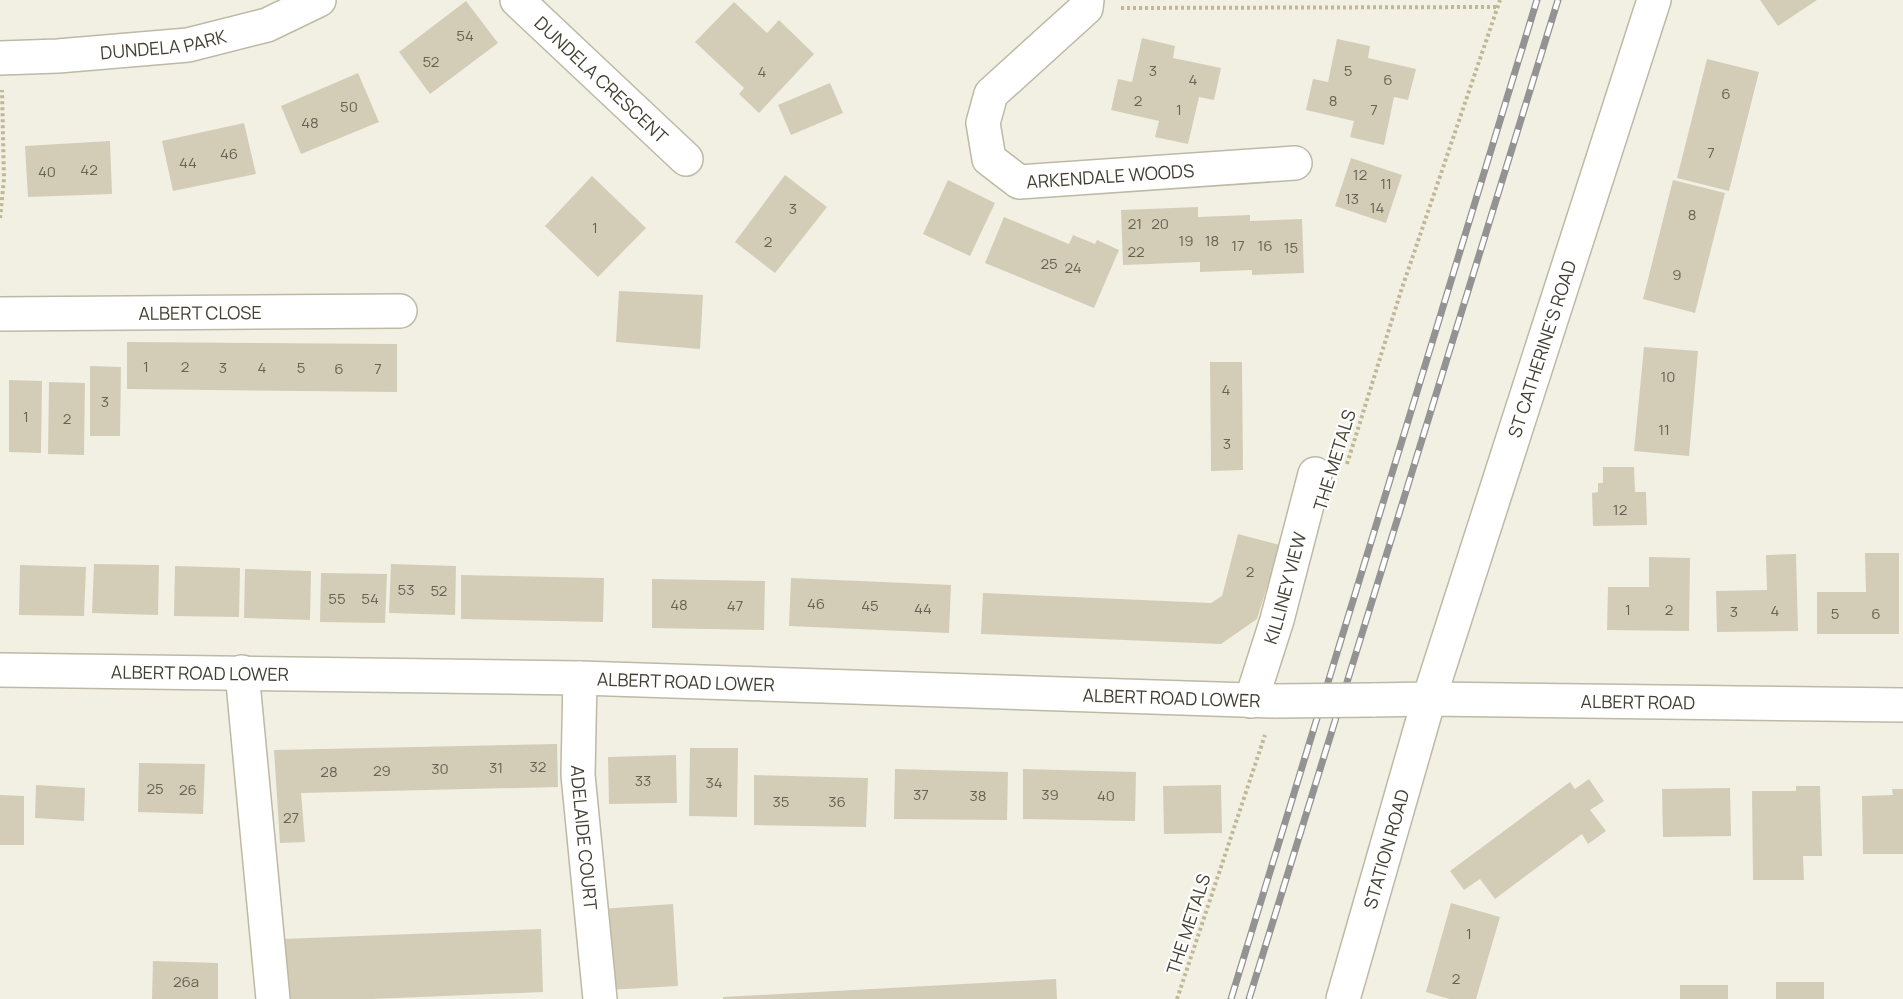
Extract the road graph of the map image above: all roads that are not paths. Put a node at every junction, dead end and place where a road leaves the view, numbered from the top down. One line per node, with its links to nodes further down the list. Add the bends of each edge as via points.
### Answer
1 (319, 0): 5 (street, DUNDELA PARK, via 267,25 188,45)
2 (517, 0): 6 (street, DUNDELA CRESCENT)
3 (1654, 0): 14 (street, ST CATHERINE'S ROAD)
4 (1086, 4): 7 (street, ARKENDALE WOODS, via 991,94 983,123 989,159 1018,182)
5 (1, 58)
6 (686, 159)
7 (1295, 163)
8 (400, 311): 9 (street, ALBERT CLOSE)
9 (0, 314)
10 (1330, 474): 16 (street, KILLINEY VIEW, via 1277,620)
11 (0, 670): 12 (street, ALBERT ROAD LOWER)
12 (242, 672): 13 (street, ALBERT ROAD LOWER); 18 (street)
13 (580, 678): 16 (street, ALBERT ROAD LOWER); 19 (street, ADELAIDE COURT, via 578,775)
14 (1429, 699): 15 (street, ALBERT ROAD); 17 (street, ALBERT ROAD); 20 (street, STATION ROAD)
15 (1372, 700): 16 (street, ALBERT ROAD LOWER, bridge)
16 (1263, 701)
17 (1903, 705)
18 (273, 999)
19 (600, 999)
20 (1342, 999)

